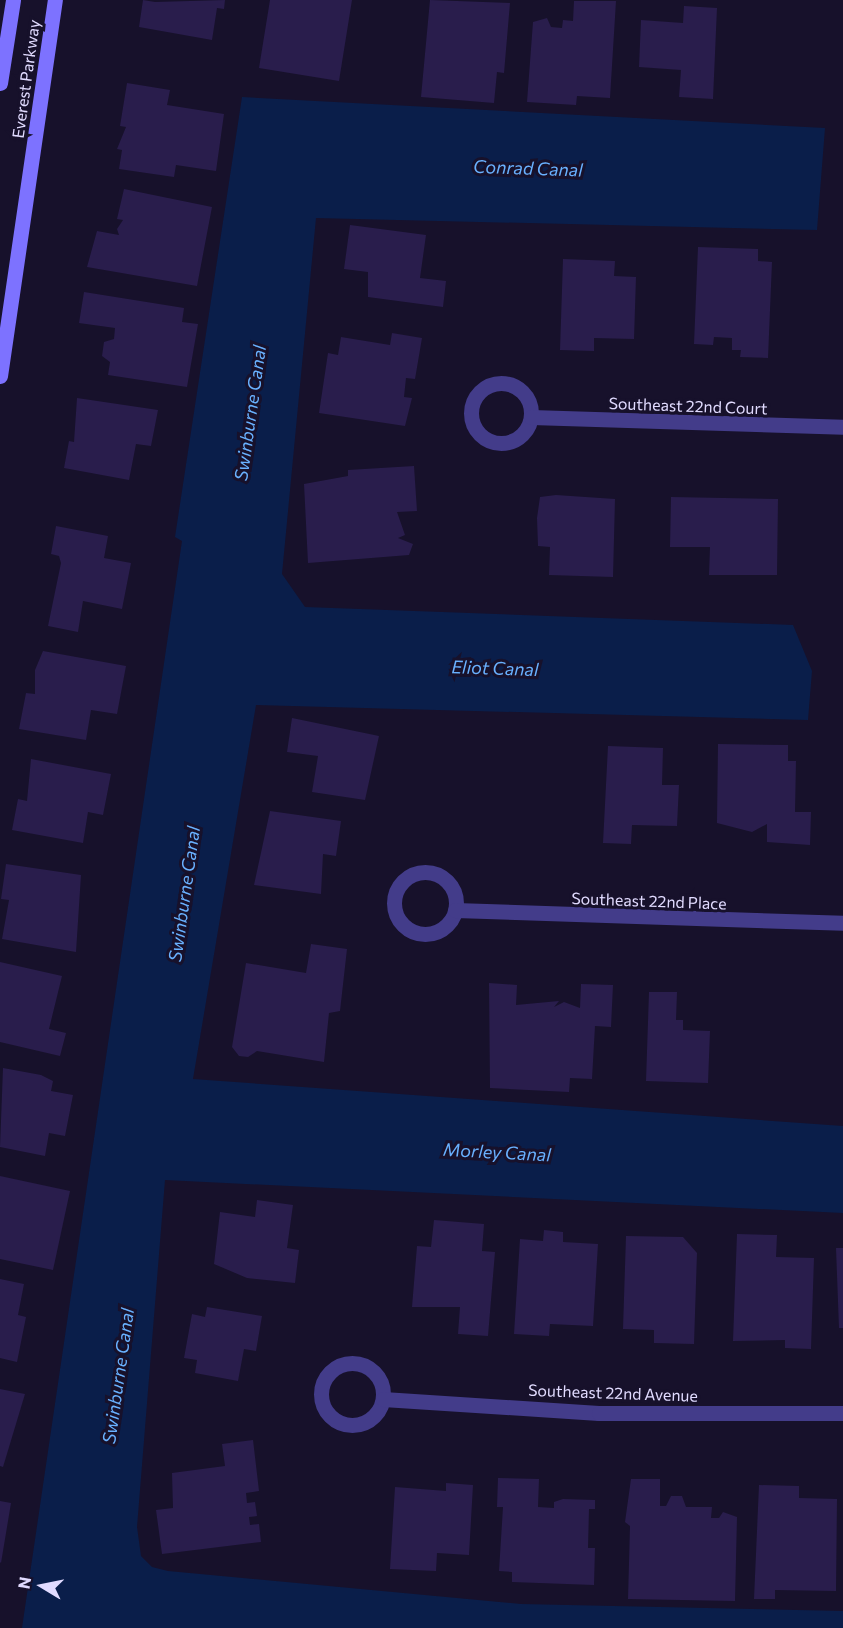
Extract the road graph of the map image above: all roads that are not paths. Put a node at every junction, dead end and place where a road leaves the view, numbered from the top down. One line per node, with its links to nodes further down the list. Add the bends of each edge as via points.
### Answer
1 (13, 0): 3 (street, Everest Parkway)
2 (56, 0): 4 (street, Everest Parkway)
3 (0, 83)
4 (0, 376)
5 (531, 417): 5 (street, via 526,394 504,382 483,388 471,407 480,434 496,443 518,439); 6 (street, Southeast 22nd Court)
6 (843, 427)
7 (455, 909): 7 (street, via 447,881 425,872 406,879 394,901 404,926 418,933 444,927); 8 (street, Southeast 22nd Place)
8 (843, 923)
9 (383, 1400): 9 (street, via 379,1378 358,1363 332,1370 322,1384 324,1408 345,1425 370,1420); 10 (street, Southeast 22nd Avenue, via 599,1413)
10 (843, 1413)

